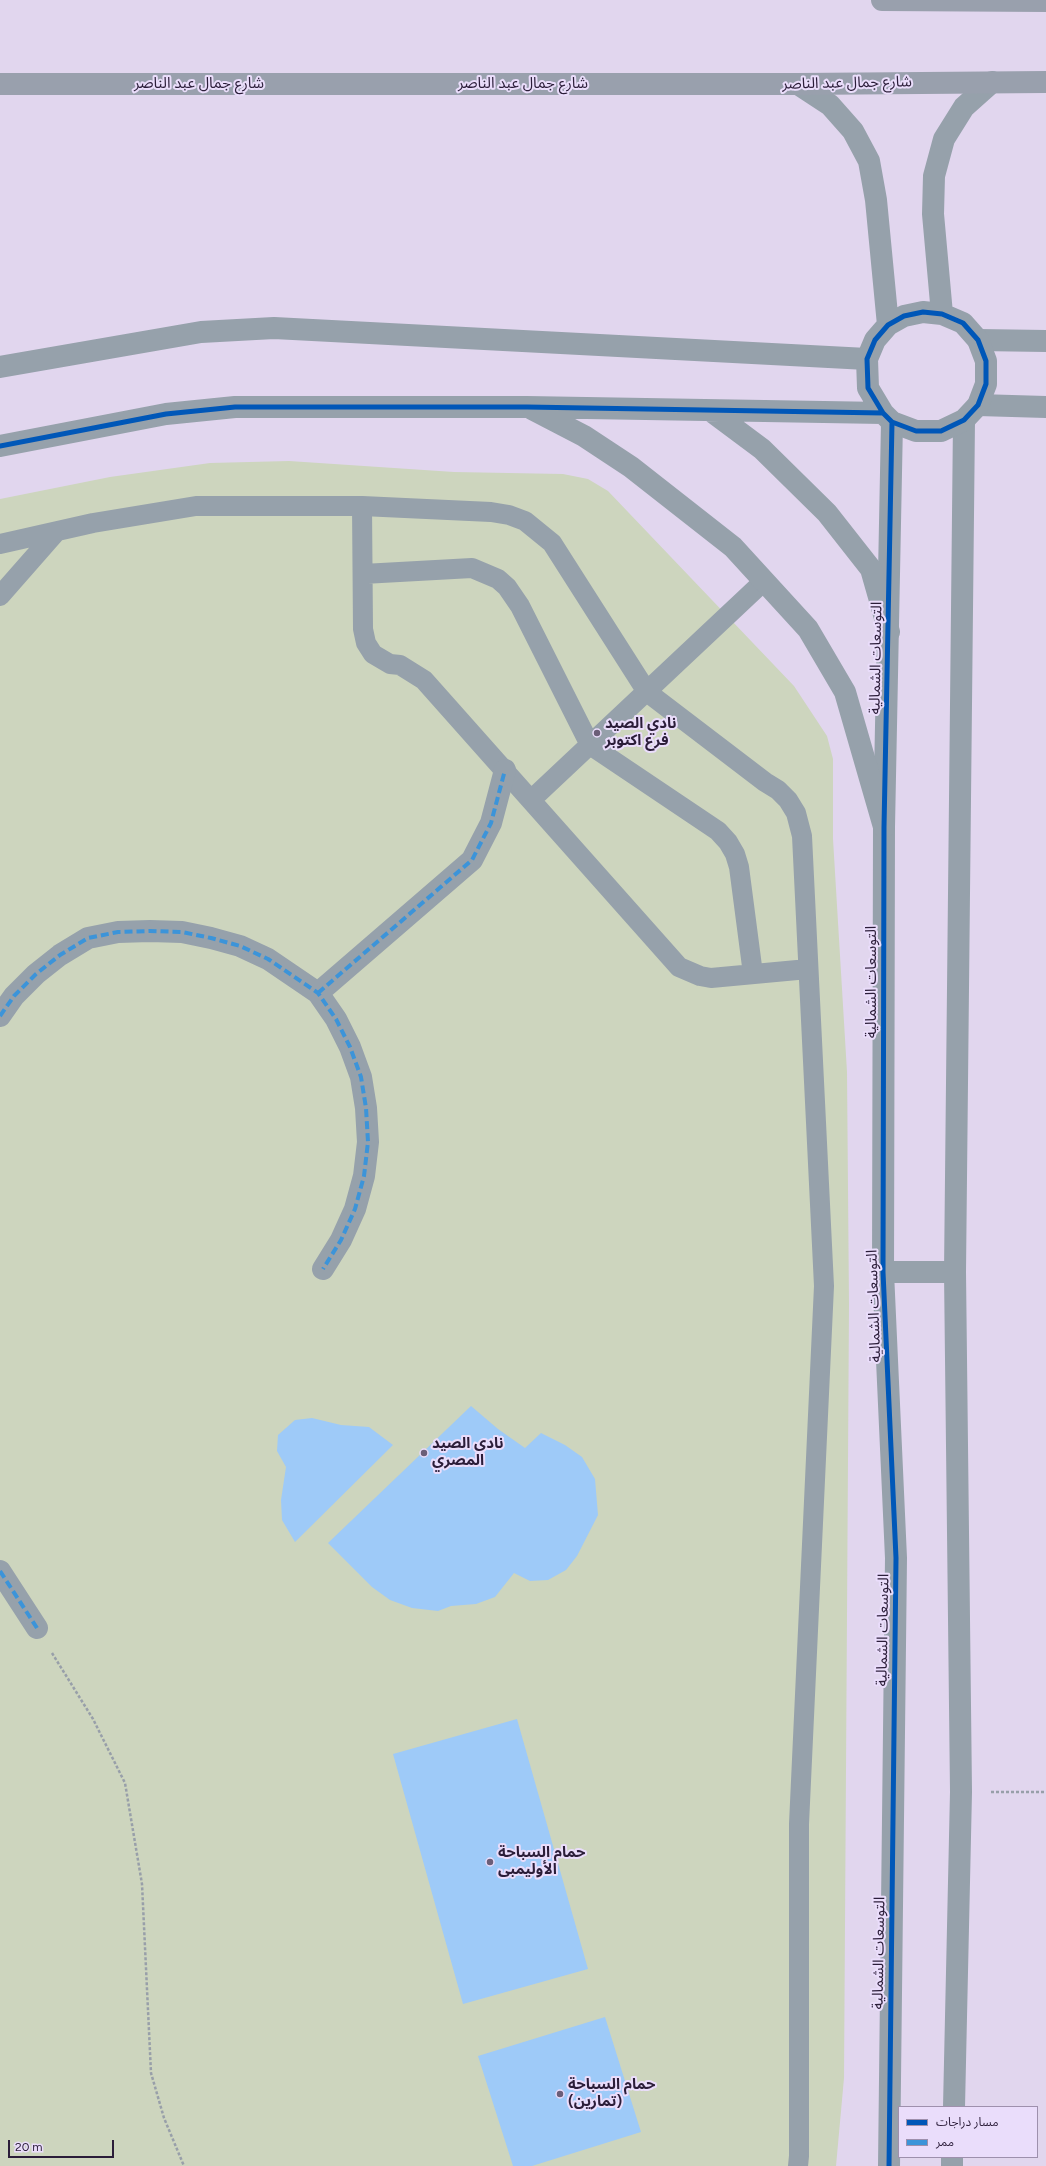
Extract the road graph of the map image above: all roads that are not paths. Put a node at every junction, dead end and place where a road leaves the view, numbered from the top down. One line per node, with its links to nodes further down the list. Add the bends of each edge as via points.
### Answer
1 (882, 0): 2 (main road)
2 (1046, 0)
3 (992, 82): 4 (main road, شارع جمال عبد الناصر); 6 (main road, شارع جمال عبد الناصر); 7 (street, via 964,107 944,139 934,176 933,214)
4 (1046, 82)
5 (0, 84): 6 (main road, شارع جمال عبد الناصر)
6 (798, 84): 8 (street, via 830,106 852,131 869,161 876,200)
7 (942, 314): 8 (street, via 917,313 904,316); 9 (street, via 963,323)
8 (888, 325): 11 (street, via 875,340)
9 (978, 340): 10 (street); 16 (street, via 986,361 986,384)
10 (1046, 341)
11 (868, 359): 12 (street, via 274,328 201,332); 17 (street, via 868,388)
12 (0, 367)
13 (527, 407): 15 (street); 18 (street, via 235,406 166,414); 23 (street, via 584,436 631,467 733,548)
14 (1046, 408): 16 (street)
15 (711, 411): 17 (street); 25 (street, via 762,449 827,513 871,569)
16 (971, 412): 17 (street, via 941,431 916,431); 37 (street)
17 (887, 418): 25 (street, التوسعات الشمالية)
18 (0, 446)
19 (362, 506): 20 (lane, via 196,506); 22 (lane); 26 (lane, via 491,512 525,521 552,543)
20 (57, 531): 21 (lane); 24 (lane)
21 (0, 544)
22 (363, 574): 27 (lane, via 465,568 485,572 498,579 517,601); 28 (lane, via 363,629 366,643 374,654 390,664 400,665 424,680)
23 (764, 582): 26 (lane); 30 (street, via 808,629 845,692)
24 (0, 596)
25 (889, 632): 30 (street, التوسعات الشمالية)
26 (646, 692): 27 (lane); 31 (lane, via 778,790 796,813 802,836)
27 (590, 745): 29 (lane); 32 (lane, via 718,831 728,842 739,867)
28 (505, 770): 29 (lane); 33 (street, via 491,824 472,860)
29 (531, 800): 32 (lane, via 679,967 711,978)
30 (884, 827): 36 (street, التوسعات الشمالية)
31 (808, 969): 32 (lane); 41 (lane, via 824,1286 799,1824)
32 (753, 974)
33 (318, 993): 34 (street, via 268,959 240,946 182,932 118,932 88,938 60,955 14,996); 35 (street, via 347,1040 358,1070 366,1108 368,1142 364,1176 355,1209 341,1240)
34 (0, 1016)
35 (323, 1269)
36 (884, 1272): 37 (street); 42 (street, التوسعات الشمالية, via 896,1558)
37 (955, 1272): 40 (street, via 961,1792)
38 (0, 1571): 39 (street)
39 (37, 1628)
40 (954, 2106)
41 (798, 2166)
42 (889, 2166)

